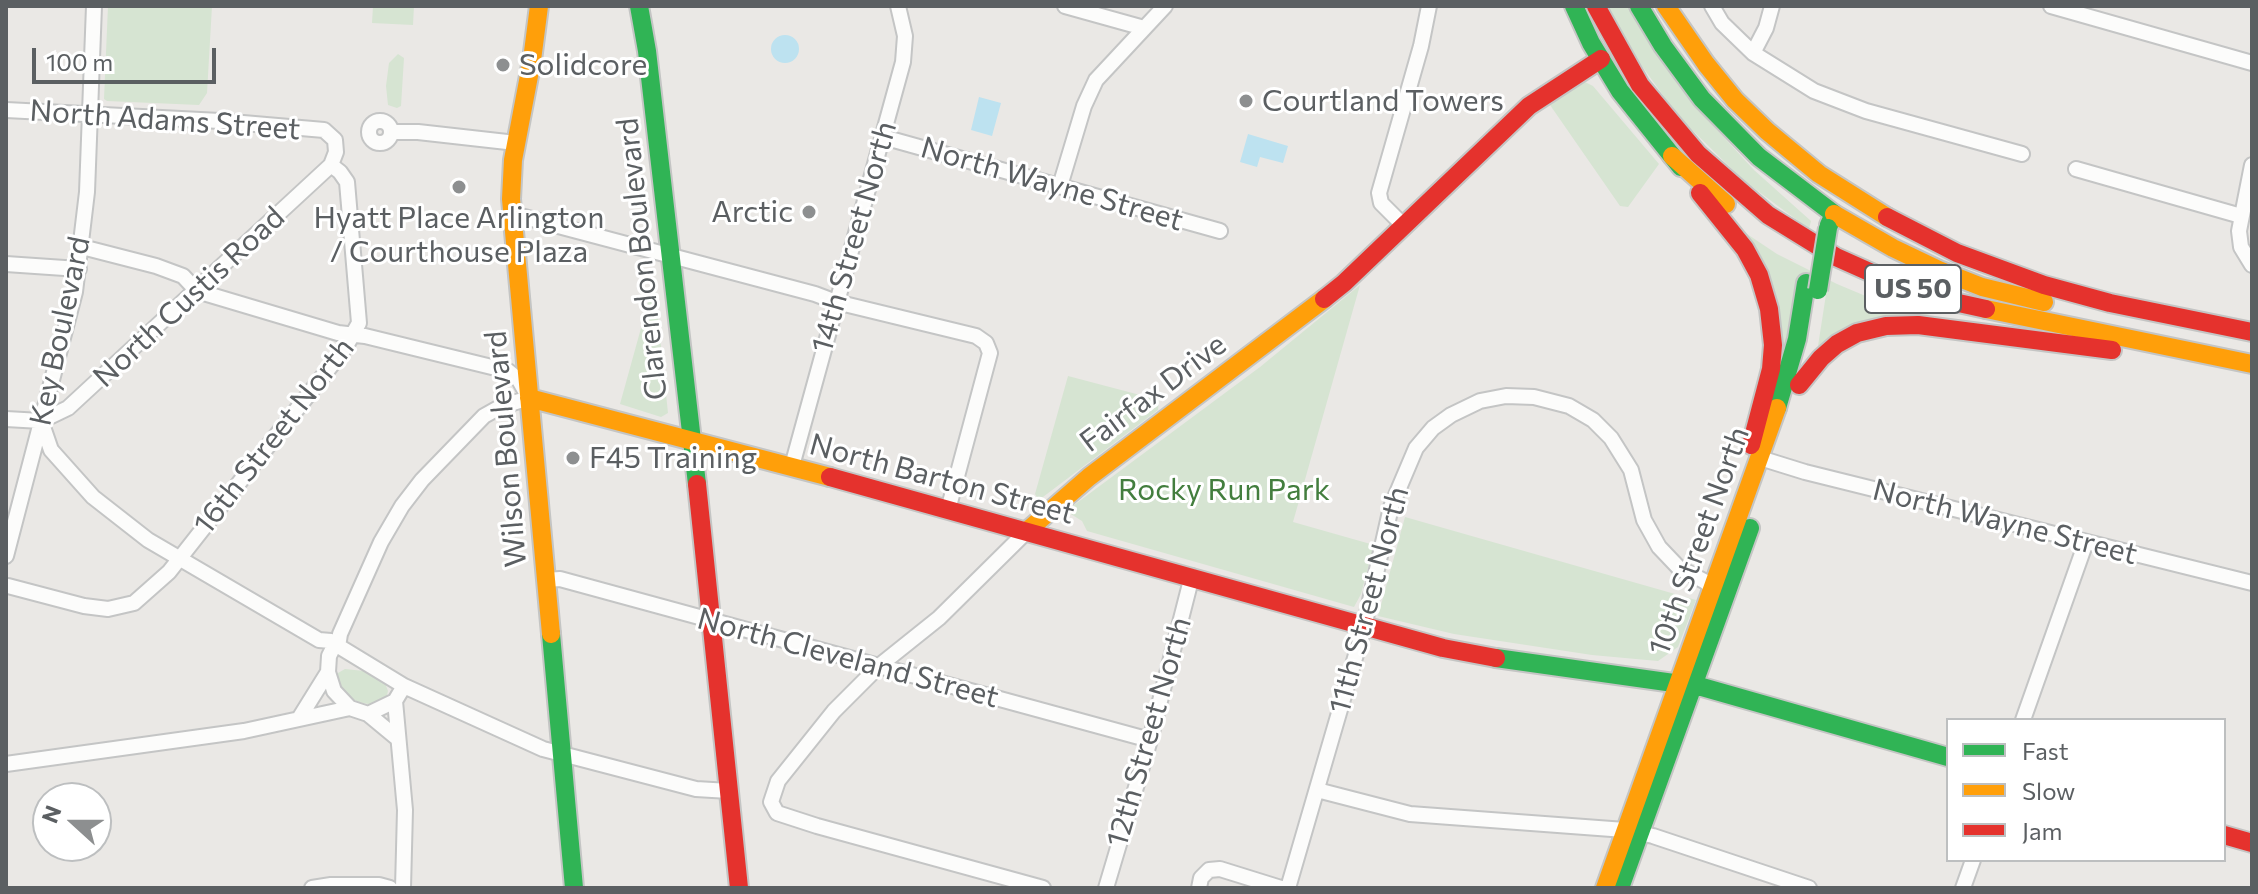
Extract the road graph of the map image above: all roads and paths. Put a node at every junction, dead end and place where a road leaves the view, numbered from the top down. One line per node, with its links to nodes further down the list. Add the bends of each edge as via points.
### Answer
1 (94, 6): 20 (street, Key Boulevard)
2 (539, 6): 24 (main road, Wilson Boulevard)
3 (639, 6): 37 (main road, Clarendon Boulevard)
4 (898, 6): 23 (street, 14th Street North, via 905,49)
5 (1065, 6): 15 (street)
6 (1165, 6): 15 (street)
7 (1429, 6): 34 (street, via 1379,193 1381,203)
8 (1574, 6): 17 (main road)
9 (1596, 6): 44 (main road, US 50, via 1628,66 1668,121 1750,201 1853,265)
10 (1639, 6): 33 (main road, via 1676,66 1717,115)
11 (1666, 6): 45 (main road, US 50, via 1751,116 1856,199 1926,238 2001,270 2088,297)
12 (1712, 6): 16 (street)
13 (1772, 6): 16 (street)
14 (2051, 6): 18 (street)
15 (1144, 28): 30 (street, via 1096,80)
16 (1753, 53): 25 (street, via 1814,91 1866,111)
17 (1601, 59): 26 (main road); 34 (main road, Fairfax Drive, via 1529,106)
18 (2252, 63)
19 (6, 110): 20 (street, North Adams Street)
20 (88, 115): 21 (street, North Adams Street); 36 (street, Key Boulevard)
21 (324, 130): 27 (street, 16th Street North, via 335,140)
22 (391, 132): 24 (street)
23 (883, 137): 30 (street, North Wayne Street); 43 (street, 14th Street North)
24 (516, 143): 31 (main road, Wilson Boulevard)
25 (2022, 154)
26 (1672, 156): 44 (main road, via 1745,220 1806,258 1897,298); 66 (main road, via 1745,249 1763,285 1771,322 1768,381)
27 (331, 165): 42 (street, North Custis Road); 47 (street, 16th Street North, via 347,182 359,323)
28 (2252, 165): 32 (street)
29 (2076, 169): 32 (street)
30 (1060, 186): 35 (street, North Wayne Street)
31 (513, 214): 37 (street); 51 (main road, Wilson Boulevard)
32 (2241, 216): 39 (street, via 2241,247)
33 (1827, 218): 41 (main road, 10th Street North, bridge); 45 (main road, via 1982,287 2094,312)
34 (1404, 226): 58 (main road, Fairfax Drive, via 1344,283 1089,477)
35 (1220, 231)
36 (82, 247): 40 (street, Key Boulevard); 42 (street, via 183,276)
37 (669, 254): 43 (street); 54 (main road, Clarendon Boulevard)
38 (6, 264): 40 (street)
39 (2252, 265)
40 (79, 269): 53 (street, Key Boulevard)
41 (1812, 286): 50 (main road, 10th Street North, via 1812,334); 55 (main road, 10th Street North)
42 (197, 291): 47 (street); 53 (street, North Custis Road, via 68,408)
43 (836, 302): 56 (street, 14th Street North); 57 (street, via 976,336 986,343 990,353)
44 (1954, 302): 48 (main road, US 50)
45 (2178, 316): 46 (main road, US 50)
46 (2252, 332)
47 (354, 334): 51 (street, via 508,371); 61 (street, 16th Street North)
48 (2207, 355): 49 (main road, US 50); 50 (main road, via 2150,356 1894,325 1866,330 1837,344)
49 (2252, 364)
50 (1799, 385): 55 (main road, 10th Street North)
51 (529, 398): 54 (main road, North Barton Street); 63 (main road, Wilson Boulevard); 69 (street, via 484,416 422,480 381,542)
52 (6, 419): 53 (street)
53 (41, 421): 60 (street, Key Boulevard); 61 (street, via 51,450 93,497)
54 (692, 440): 56 (main road, North Barton Street); 67 (main road, Clarendon Boulevard)
55 (1766, 460): 59 (street, North Wayne Street); 66 (main road, 10th Street North)
56 (792, 466): 57 (main road, North Barton Street)
57 (948, 510): 58 (main road, North Barton Street)
58 (1027, 531): 62 (main road, North Barton Street); 70 (street, Fairfax Drive, via 939,618)
59 (2086, 542): 64 (street, North Wayne Street); 78 (street)
60 (6, 556)
61 (179, 560): 65 (street, via 134,603 108,609); 69 (street, via 319,640 331,641)
62 (1192, 576): 68 (main road, North Barton Street); 80 (street, 12th Street North)
63 (546, 580): 67 (street, North Cleveland Street, via 560,579); 81 (main road, Wilson Boulevard)
64 (2252, 583)
65 (7, 585)
66 (1717, 586): 68 (street, 11th Street North, via 1667,558 1644,520 1631,470 1604,429 1569,406 1506,396 1451,415 1416,448 1391,507); 72 (main road, 10th Street North)
67 (710, 619): 70 (street, North Cleveland Street); 85 (main road, Clarendon Boulevard)
68 (1364, 627): 72 (main road, North Barton Street, via 1477,656); 84 (street, 11th Street North)
69 (334, 649): 71 (street); 73 (street)
70 (879, 666): 80 (street, North Cleveland Street); 95 (street, Fairfax Drive, via 834,711 778,781 771,802 777,813)
71 (328, 672): 75 (street, via 334,691); 77 (street)
72 (1685, 684): 82 (main road, North Barton Street); 86 (main road, 10th Street North)
73 (404, 686): 74 (street); 81 (street)
74 (395, 701): 76 (street); 79 (street)
75 (350, 708): 76 (street); 77 (street)
76 (368, 714): 79 (street)
77 (300, 717): 83 (street, via 244,731)
78 (2024, 718)
79 (397, 738): 92 (street, via 405,810)
80 (1150, 740): 96 (street, 12th Street North)
81 (561, 753): 85 (street, via 696,789); 93 (main road, Wilson Boulevard)
82 (1946, 756)
83 (6, 764)
84 (1317, 790): 86 (street, via 1410,814); 99 (street, 11th Street North)
85 (729, 791): 94 (main road, Clarendon Boulevard)
86 (1632, 832): 100 (main road, 10th Street North); 101 (main road, 10th Street North); 102 (street)
87 (2226, 836): 88 (main road)
88 (2252, 843)
89 (1972, 862): 103 (street)
90 (312, 888): 91 (street)
91 (390, 888)
92 (403, 888)
93 (574, 888)
94 (739, 888)
95 (1043, 888)
96 (1106, 888)
97 (1199, 888): 98 (street, via 1209,870 1230,871)
98 (1281, 888)
99 (1288, 888)
100 (1605, 888)
101 (1620, 888)
102 (1809, 888)
103 (1963, 888)

